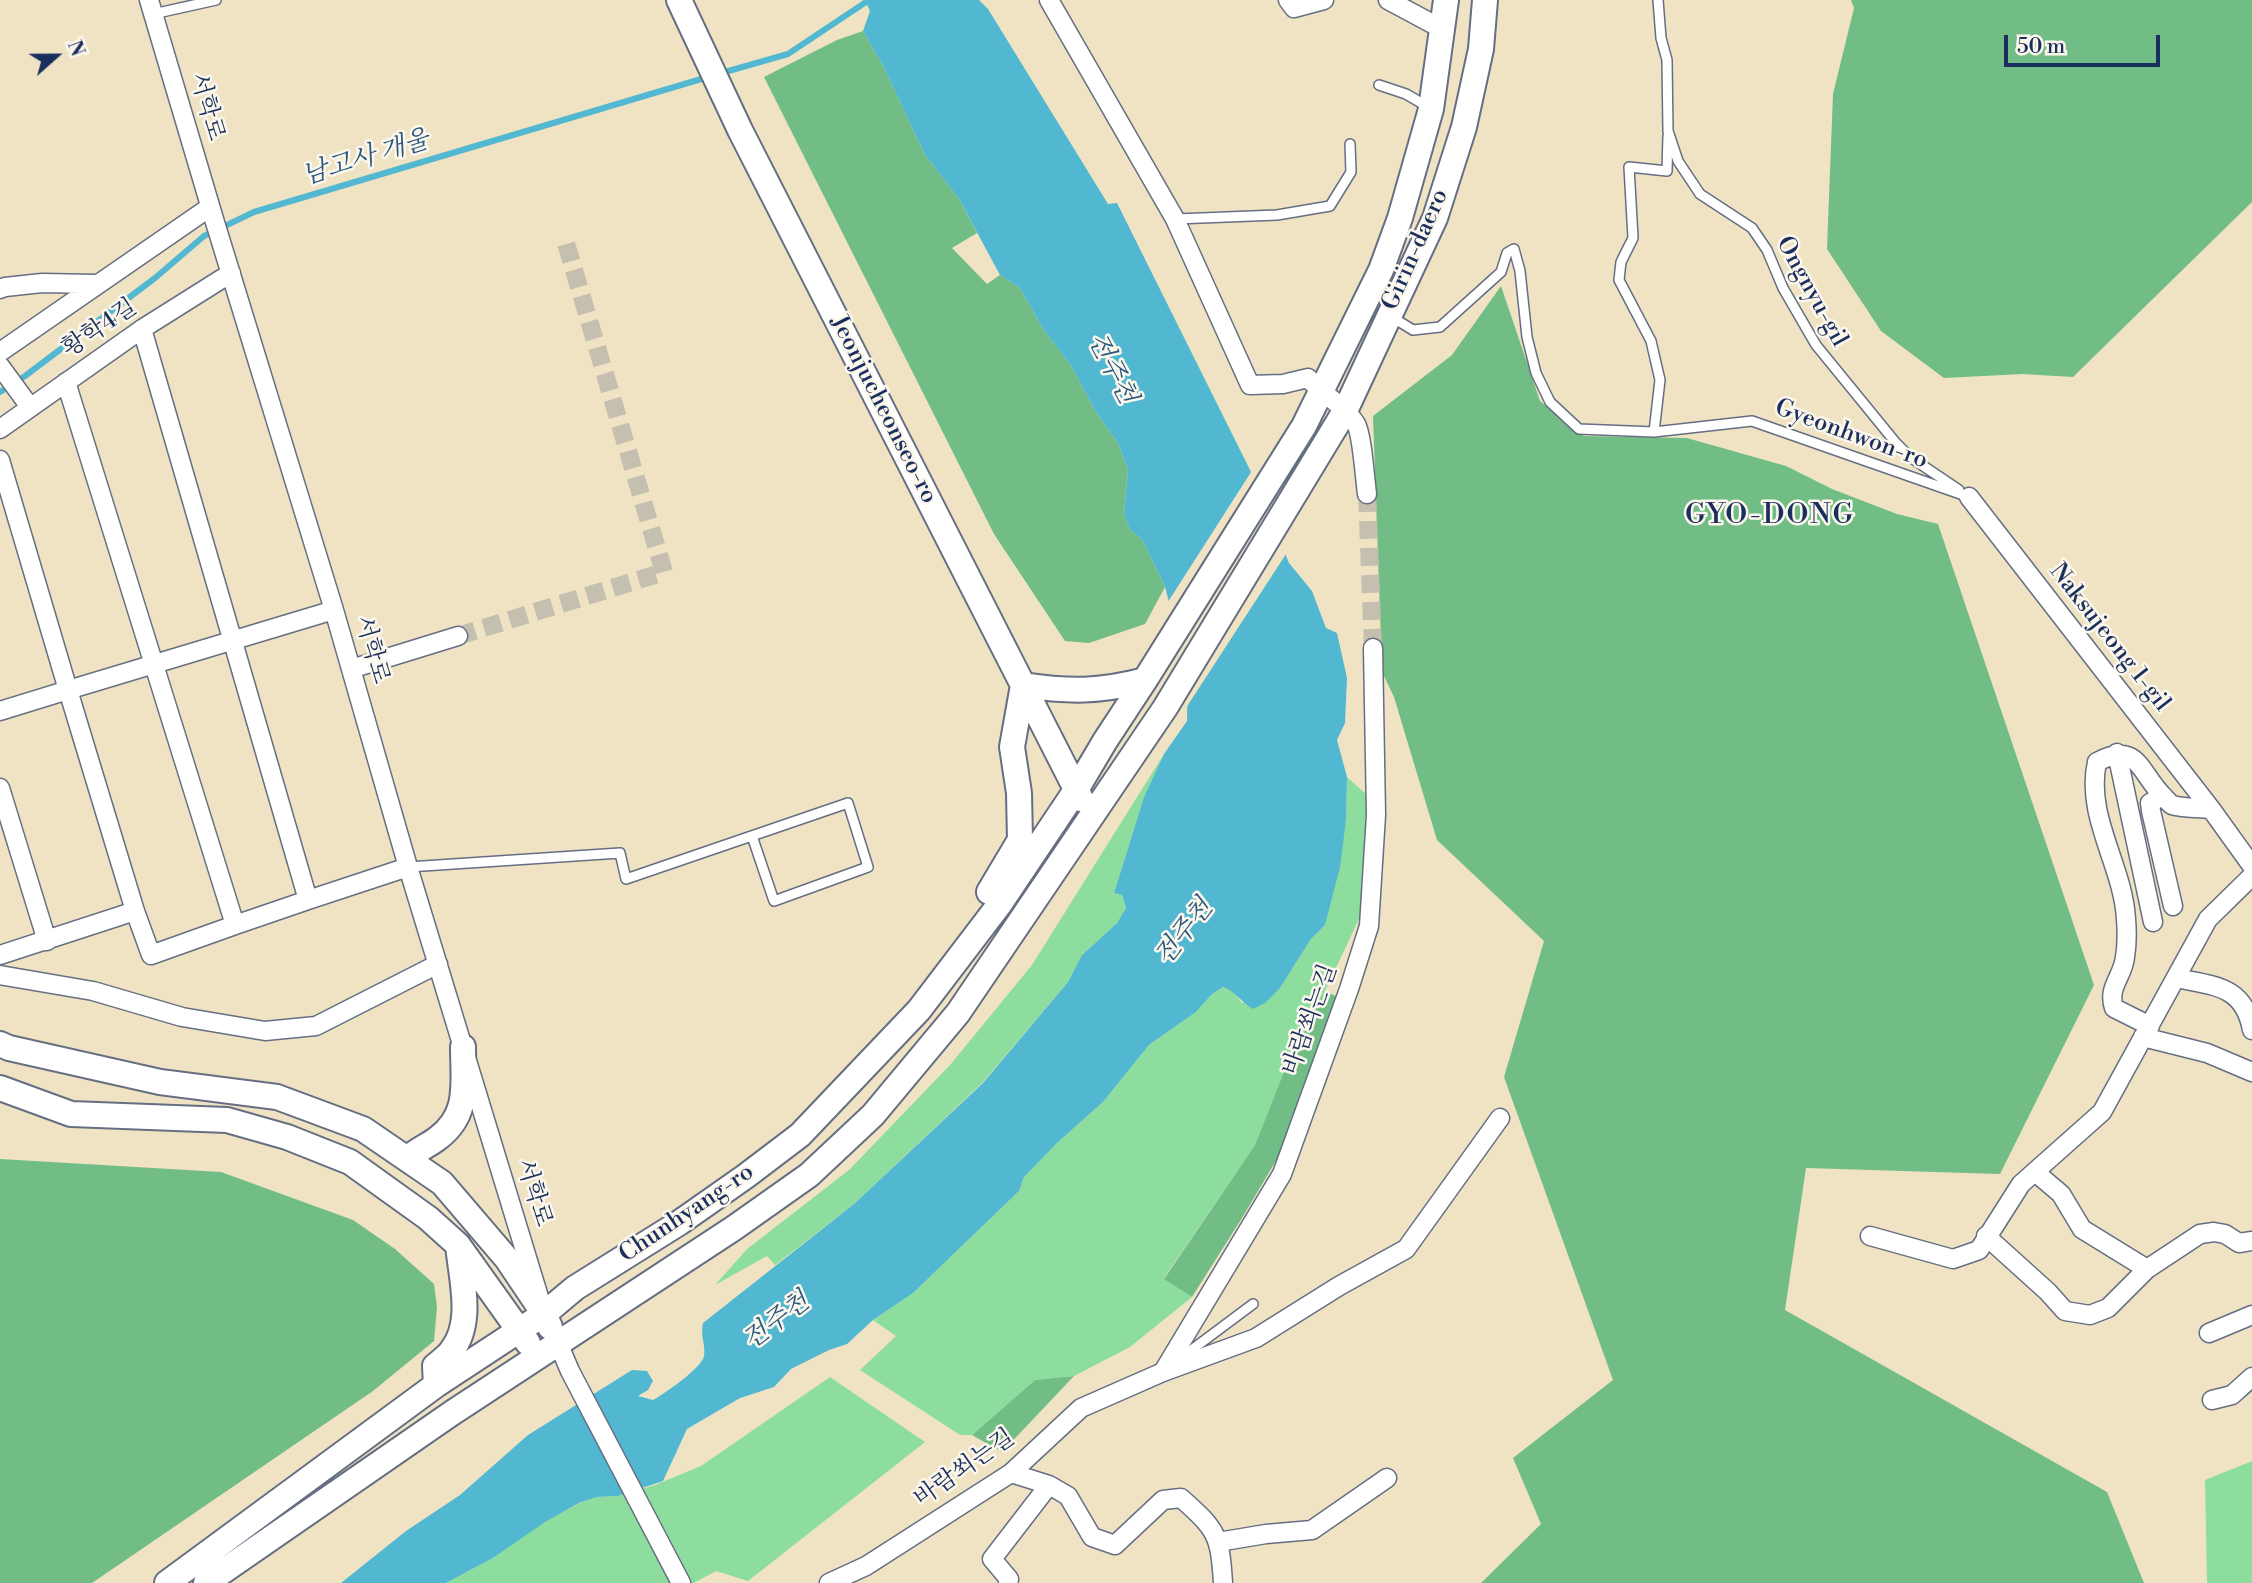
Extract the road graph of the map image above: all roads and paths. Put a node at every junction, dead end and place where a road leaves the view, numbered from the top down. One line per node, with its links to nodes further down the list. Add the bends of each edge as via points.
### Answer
1 (216, 0): 10 (lane)
2 (680, 0): 41 (street, Jeonjucheonseo-ro, via 740,130)
3 (1049, 0): 17 (street)
4 (1288, 0): 5 (street, via 1294,8)
5 (1324, 0)
6 (1388, 0): 11 (street)
7 (1446, 0): 11 (street, Girin-daero)
8 (1485, 0): 21 (street, Girin-daero, via 1464,127 1435,218)
9 (1658, 0): 14 (lane, Ongnyu-gil, via 1667,61)
10 (151, 7): 16 (street, 서학로)
11 (1444, 30): 13 (street, Girin-daero)
12 (1379, 85): 13 (lane)
13 (1432, 108): 26 (street, Girin-daero, via 1381,271)
14 (1668, 131): 30 (lane, via 1667,171 1629,167 1633,238 1621,262 1619,280 1651,341 1660,380); 33 (lane, Ongnyu-gil, via 1678,161 1700,194 1760,239 1798,315 1835,371 1910,457)
15 (1350, 144): 17 (lane, via 1350,172 1329,206 1277,215)
16 (212, 213): 18 (street, 서학로); 19 (street)
17 (1175, 219): 26 (street, via 1250,385 1308,378)
18 (231, 273): 22 (street, 황학4길); 34 (street, 서학로)
19 (95, 284): 20 (street, via 42,283); 23 (street)
20 (0, 289)
21 (1388, 315): 28 (street, Girin-daero); 30 (lane, Gyeonhwon-ro, via 1413,330 1440,327 1501,272 1507,253 1514,249 1527,337 1536,373 1550,402 1579,429)
22 (142, 329): 25 (street, 황학4길); 36 (street)
23 (0, 352)
24 (2, 369): 27 (street)
25 (66, 382): 27 (street, 황학4길); 38 (street)
26 (1320, 392): 28 (street); 40 (street, Girin-daero, via 1286,458)
27 (25, 401): 29 (street, 황학4길)
28 (1345, 411): 32 (street, via 1357,425); 45 (street, Girin-daero, via 1165,708)
29 (0, 429)
30 (1654, 432): 33 (lane, Gyeonhwon-ro, via 1752,421)
31 (0, 460): 42 (street)
32 (1367, 494)
33 (1969, 497): 49 (street, Naksujeong 1-gil)
34 (334, 610): 36 (street); 39 (street, 서학로)
35 (457, 636): 39 (street)
36 (231, 641): 38 (street); 55 (street)
37 (1373, 648): 87 (street, 바람쐬는길, via 1376,815 1368,926 1282,1174)
38 (153, 663): 42 (street); 60 (street)
39 (351, 669): 53 (street, 서학로)
40 (1145, 680): 41 (street, via 1065,692); 47 (street, Chunhyang-ro)
41 (1023, 685): 47 (street, Jeonjucheonseo-ro); 56 (street, via 1012,747 1020,840 989,892)
42 (68, 690): 43 (street); 58 (street)
43 (0, 711)
44 (2117, 753): 48 (street, via 2133,758); 59 (street); 67 (street, via 2097,762 2094,775 2101,829 2126,919 2125,960 2110,997 2113,1008)
45 (1123, 769): 50 (street, Chunhyang-ro)
46 (0, 788): 61 (street)
47 (1076, 790): 50 (street, Jeonjucheonseo-ro); 56 (street, Chunhyang-ro)
48 (2162, 796): 49 (street, via 2171,804); 57 (street, via 2150,803)
49 (2211, 808): 52 (street, Naksujeong 1-gil)
50 (1092, 818): 86 (street, Chunhyang-ro, via 958,1013 873,1115 808,1175)
51 (752, 836): 51 (lane, via 774,901 868,867 848,803); 53 (lane, via 626,879 620,853)
52 (2252, 866)
53 (408, 867): 55 (street); 63 (street, 서학로)
54 (2252, 876): 65 (street, via 2208,919)
55 (308, 900): 60 (street)
56 (999, 905): 82 (street, Chunhyang-ro, via 919,1010 800,1135 679,1223 575,1288)
57 (2173, 906)
58 (135, 911): 60 (street, via 151,955); 61 (street)
59 (2153, 922)
60 (235, 925)
61 (47, 941): 62 (street)
62 (0, 955)
63 (438, 964): 64 (street, via 316,1026 265,1031 182,1017 93,991); 69 (street, 서학로)
64 (0, 975)
65 (2176, 978): 66 (street, via 2233,993); 67 (street)
66 (2252, 1030)
67 (2146, 1031): 71 (street); 75 (street, via 2102,1111)
68 (0, 1044): 74 (street, via 160,1082 277,1097 363,1129)
69 (463, 1047): 74 (street, via 463,1099 455,1122); 82 (street, 서학로)
70 (2252, 1065): 71 (street)
71 (2252, 1072)
72 (0, 1088): 79 (street, via 71,1114 227,1121 287,1137 350,1162)
73 (1500, 1118): 87 (street, 바람쐬는길, via 1406,1250 1256,1338)
74 (407, 1159): 82 (street, via 442,1183 507,1259)
75 (2035, 1172): 77 (street, via 2021,1184); 80 (street, via 2061,1194 2082,1228)
76 (1870, 1236): 77 (street, via 1954,1259 1979,1250)
77 (1986, 1236): 80 (street, via 2065,1311 2090,1315 2108,1308)
78 (2252, 1241): 80 (street, via 2239,1243 2214,1232 2200,1234)
79 (458, 1245): 84 (street); 89 (street, via 464,1320 452,1350 435,1366)
80 (2147, 1269)
81 (1253, 1304): 87 (lane)
82 (544, 1314): 84 (street, Chunhyang-ro); 86 (street)
83 (2252, 1315): 85 (street)
84 (520, 1331): 86 (street); 89 (street, Chunhyang-ro)
85 (2209, 1333)
86 (547, 1350): 97 (street, Chunhyang-ro); 98 (street, via 570,1371)
87 (1163, 1372): 91 (street, 바람쐬는길, via 1081,1408)
88 (2252, 1377): 90 (street, via 2232,1395)
89 (436, 1385): 96 (street, Chunhyang-ro)
90 (2212, 1400)
91 (1011, 1473): 93 (street); 99 (street, 바람쐬는길, via 866,1566)
92 (1387, 1479): 94 (street, via 1312,1530)
93 (1049, 1485): 94 (street, via 1068,1496 1092,1537 1115,1545 1163,1500 1181,1498 1209,1523); 95 (street, via 992,1559)
94 (1218, 1542): 100 (street)
95 (1010, 1582)
96 (167, 1583)
97 (206, 1583)
98 (681, 1583)
99 (828, 1583)
100 (1223, 1583)

